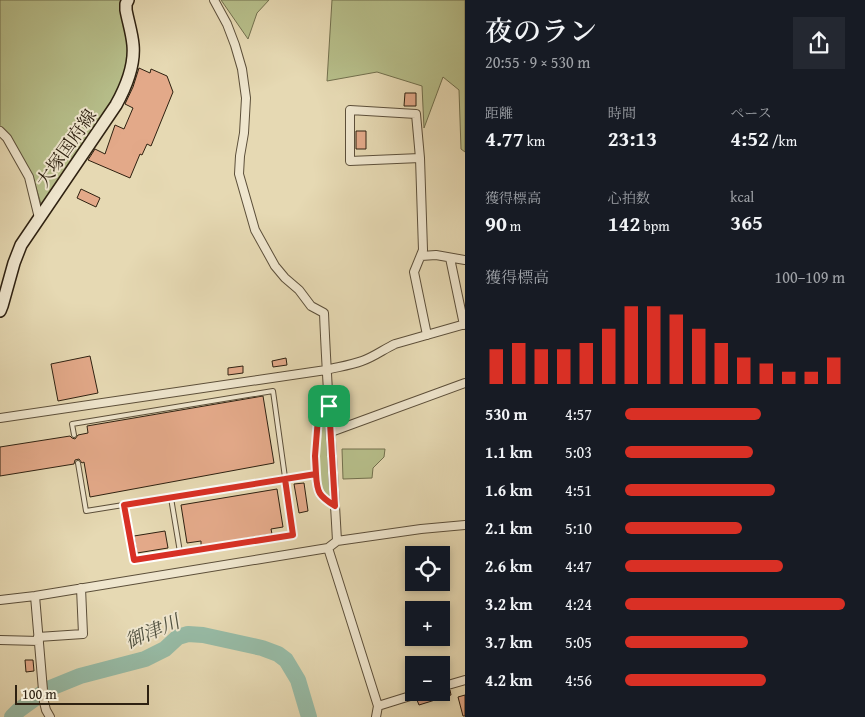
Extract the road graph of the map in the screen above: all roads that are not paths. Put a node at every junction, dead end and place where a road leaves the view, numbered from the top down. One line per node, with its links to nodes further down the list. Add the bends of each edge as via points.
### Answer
1 (128, 0): 5 (main road, 大塚国府線, via 126,10 133,46 130,76 124,92)
2 (214, 0): 12 (street, via 227,24 242,69 246,98 239,174 255,230 284,278 311,306 324,313)
3 (0, 131): 5 (street, via 14,148 29,177)
4 (420, 158): 4 (street, via 416,114 350,110 350,161); 6 (street)
5 (39, 218): 9 (main road, 大塚国府線, via 21,245)
6 (421, 256): 7 (street); 11 (street, via 414,272)
7 (450, 258): 8 (street); 10 (street)
8 (465, 260)
9 (0, 310)
10 (464, 324): 11 (street)
11 (427, 335): 12 (street, via 386,348 362,361)
12 (326, 370): 14 (street); 15 (street)
13 (465, 383): 16 (street)
14 (329, 406): 16 (street); 19 (lane, via 318,418)
15 (0, 418)
16 (331, 432): 23 (street)
17 (74, 435): 20 (lane, via 72,424 273,391)
18 (78, 463): 22 (lane, via 86,511)
19 (316, 474): 20 (lane); 23 (lane, via 319,493)
20 (285, 479): 21 (lane); 27 (lane, via 293,535)
21 (171, 498): 22 (lane); 27 (lane)
22 (124, 505): 27 (lane, via 134,560)
23 (335, 506): 25 (street)
24 (465, 525): 25 (street)
25 (337, 541): 26 (street)
26 (328, 548): 28 (street); 36 (street)
27 (180, 552)
28 (81, 588): 29 (street); 31 (street, via 83,634)
29 (35, 596): 30 (street); 31 (street)
30 (0, 600)
31 (38, 639): 32 (street); 37 (street)
32 (0, 640)
33 (465, 680): 34 (street)
34 (450, 684)
35 (405, 698): 36 (street)
36 (378, 706): 38 (street)
37 (46, 715)
38 (376, 717)

